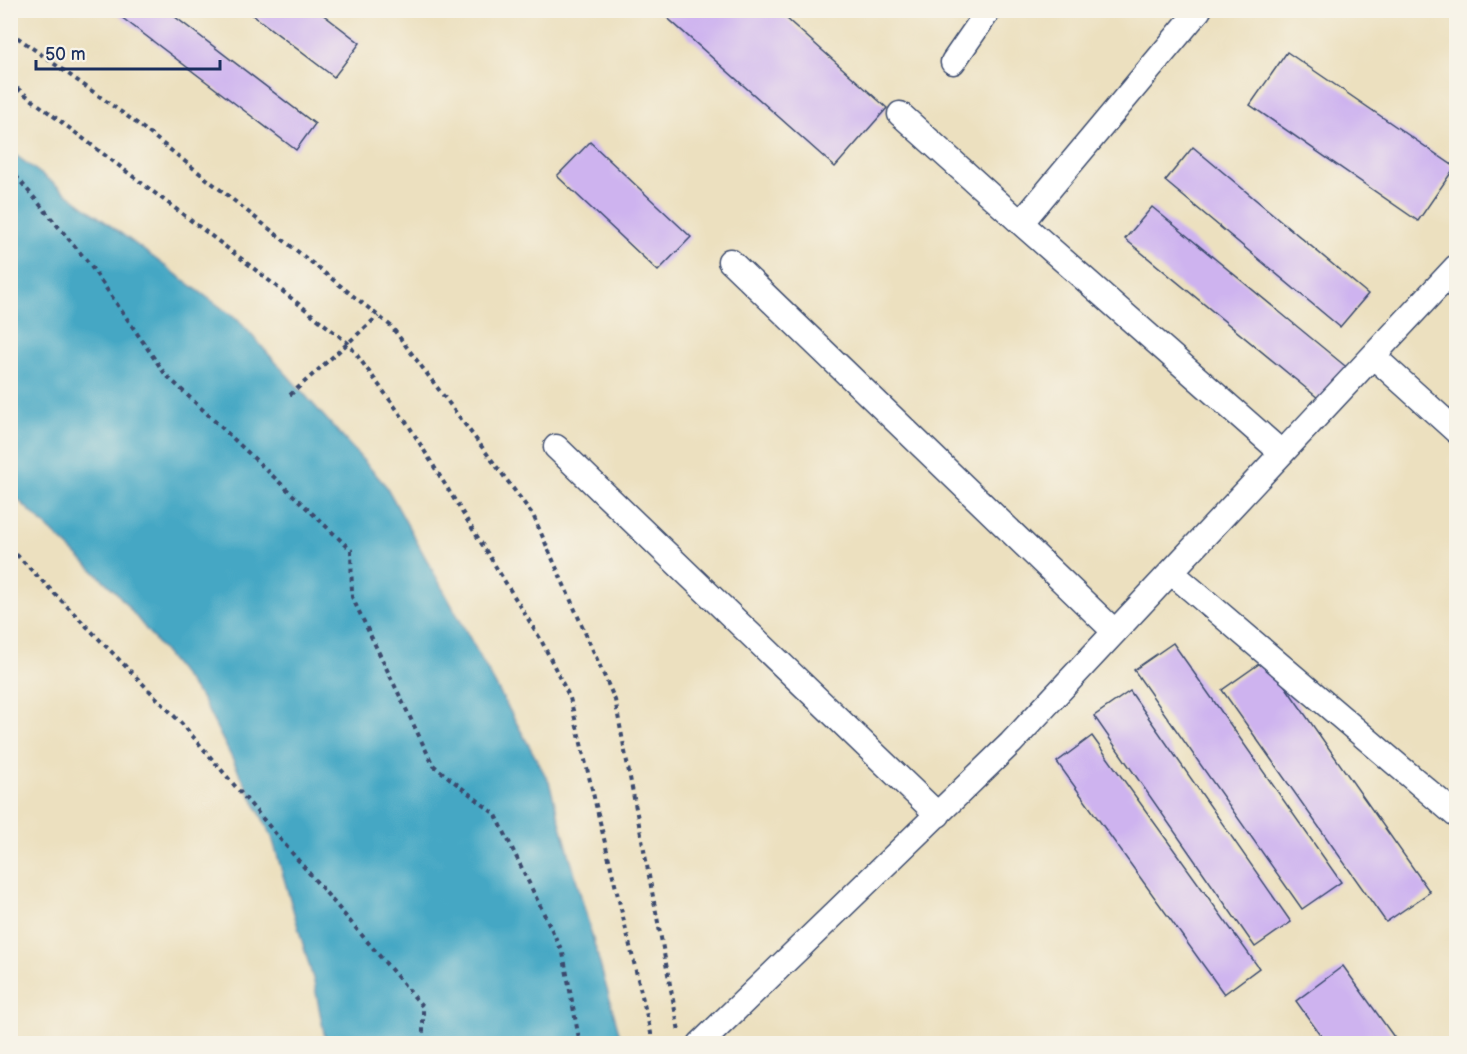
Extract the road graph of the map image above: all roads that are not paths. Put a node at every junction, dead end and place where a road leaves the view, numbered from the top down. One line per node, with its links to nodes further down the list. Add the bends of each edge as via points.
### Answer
1 (989, 10): 3 (street)
2 (1199, 10): 5 (street)
3 (954, 62)
4 (900, 114): 5 (street)
5 (1021, 223): 11 (street)
6 (730, 261): 13 (street)
7 (1456, 267): 8 (street)
8 (1373, 356): 9 (street); 11 (street)
9 (1456, 431)
10 (556, 447): 14 (street)
11 (1282, 453): 12 (street)
12 (1171, 572): 13 (street); 15 (street)
13 (1115, 632): 14 (street)
14 (938, 815): 16 (street)
15 (1456, 815)
16 (690, 1038)

